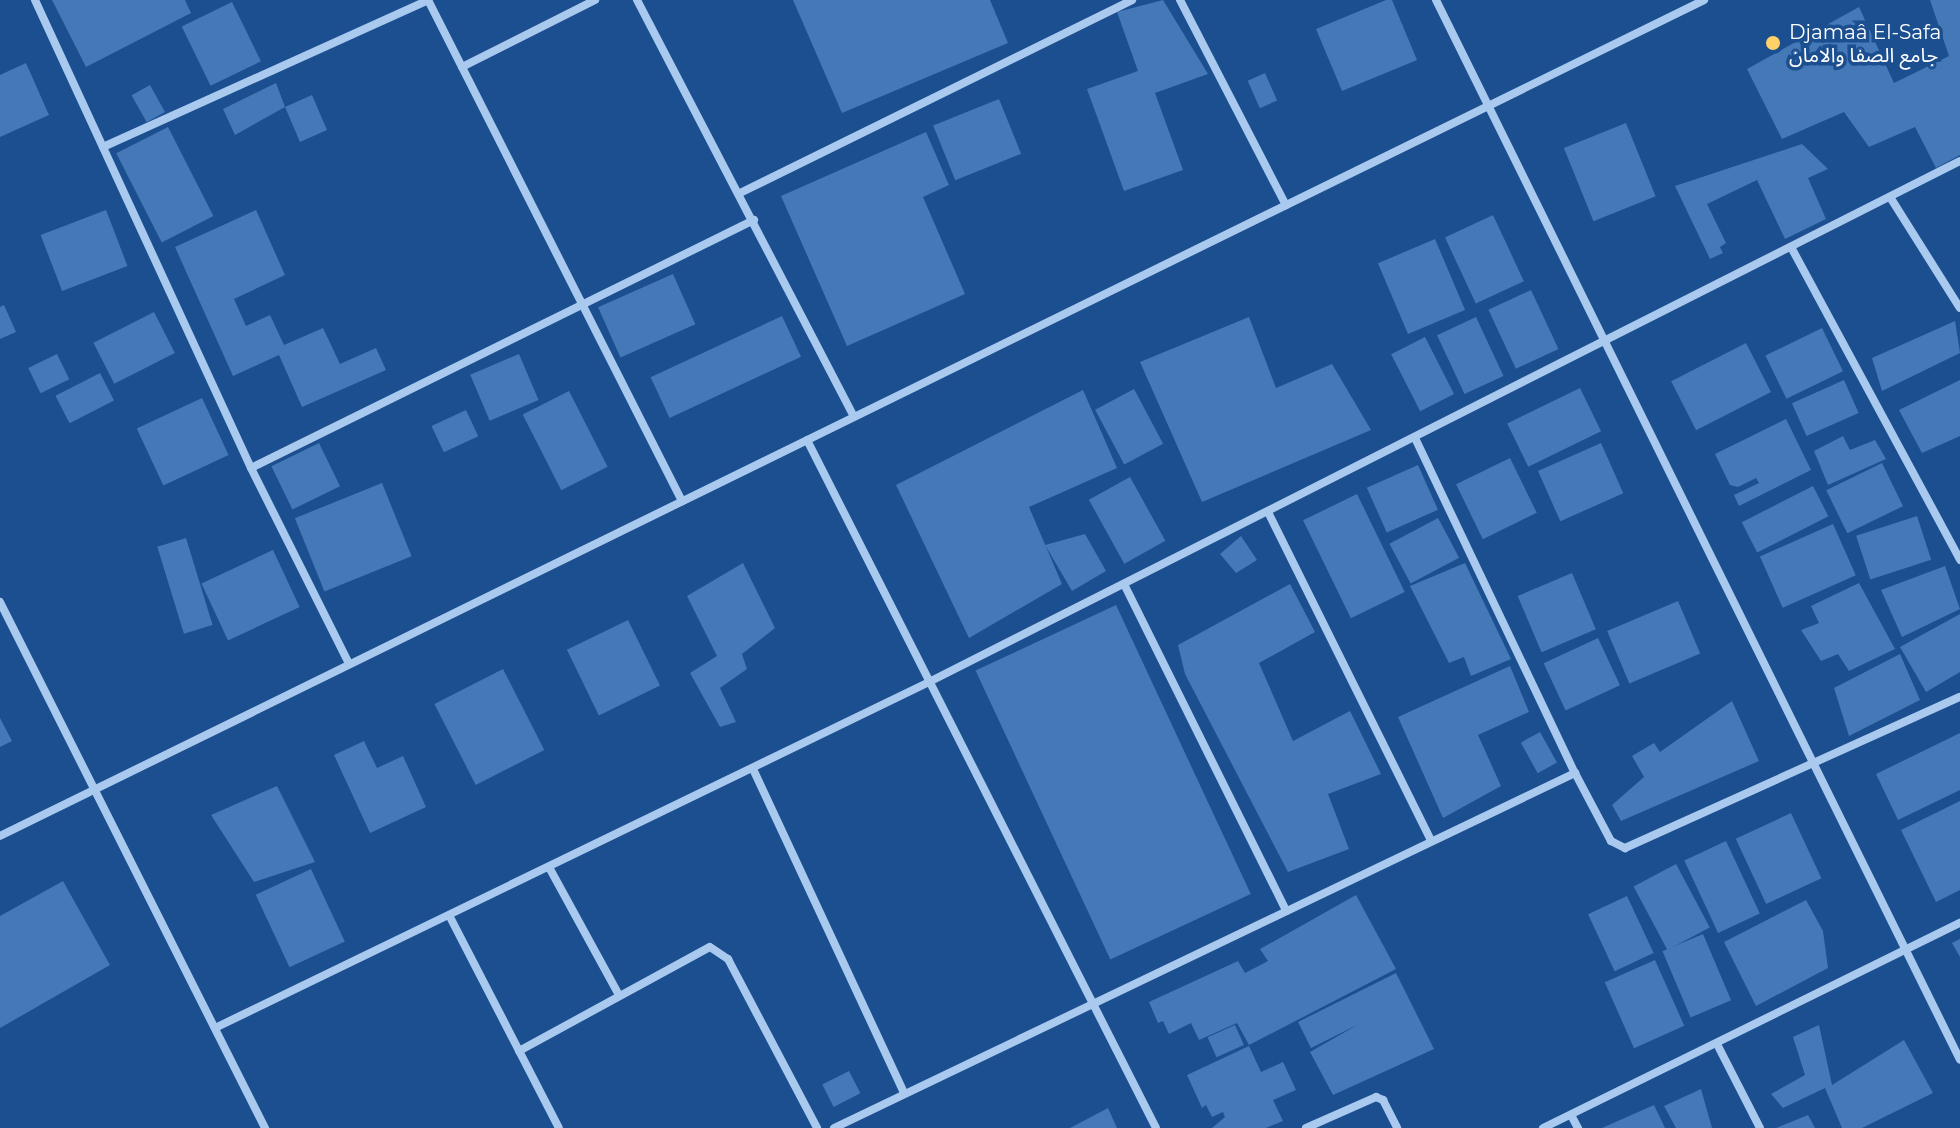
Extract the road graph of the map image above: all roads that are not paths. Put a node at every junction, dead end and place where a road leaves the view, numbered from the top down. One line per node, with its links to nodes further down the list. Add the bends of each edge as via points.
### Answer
1 (35, 0): 11 (street)
2 (428, 0): 9 (street); 11 (street)
3 (595, 0): 9 (street)
4 (637, 0): 13 (street)
5 (1132, 0): 13 (street)
6 (1180, 0): 15 (street)
7 (1436, 0): 10 (street)
8 (1704, 0): 10 (street)
9 (462, 67): 18 (street)
10 (1489, 105): 15 (street); 20 (street)
11 (103, 147): 24 (street)
12 (1960, 161): 14 (street)
13 (740, 193): 16 (street)
14 (1890, 197): 17 (street); 19 (street)
15 (1286, 205): 21 (street)
16 (754, 220): 18 (street); 21 (street)
17 (1791, 247): 20 (street); 27 (street)
18 (583, 306): 24 (street); 25 (street)
19 (1960, 308)
20 (1607, 341): 22 (street); 33 (street)
21 (854, 416): 23 (street)
22 (1415, 438): 26 (street); 35 (street)
23 (807, 440): 25 (street); 31 (street)
24 (251, 468): 30 (street)
25 (682, 501): 30 (street)
26 (1268, 512): 28 (street); 38 (street)
27 (1960, 560)
28 (1124, 584): 31 (street); 40 (street)
29 (0, 602): 36 (street)
30 (349, 664): 36 (street)
31 (929, 682): 34 (street); 45 (street)
32 (1960, 697): 33 (street)
33 (1811, 763): 35 (street, via 1625,848 1611,841); 43 (street)
34 (753, 769): 39 (street); 50 (street)
35 (1575, 773): 38 (street)
36 (95, 790): 37 (street); 46 (street)
37 (0, 836)
38 (1431, 841): 40 (street)
39 (550, 869): 41 (street); 44 (street)
40 (1286, 911): 45 (street)
41 (450, 917): 46 (street); 48 (street)
42 (1960, 923): 43 (street)
43 (1907, 951): 47 (street); 49 (street)
44 (619, 995): 48 (street); 54 (street, via 710,947 728,959)
45 (1089, 1005): 50 (street); 56 (street)
46 (215, 1028): 52 (street)
47 (1717, 1044): 51 (street); 61 (street)
48 (519, 1051): 53 (street)
49 (1960, 1060)
50 (904, 1093): 55 (street)
51 (1571, 1115): 59 (street); 60 (street)
52 (265, 1128)
53 (559, 1128)
54 (817, 1128)
55 (834, 1128)
56 (1156, 1128)
57 (1306, 1128): 58 (street, via 1376,1097 1383,1100)
58 (1397, 1128)
59 (1543, 1128)
60 (1578, 1128)
61 (1760, 1128)

